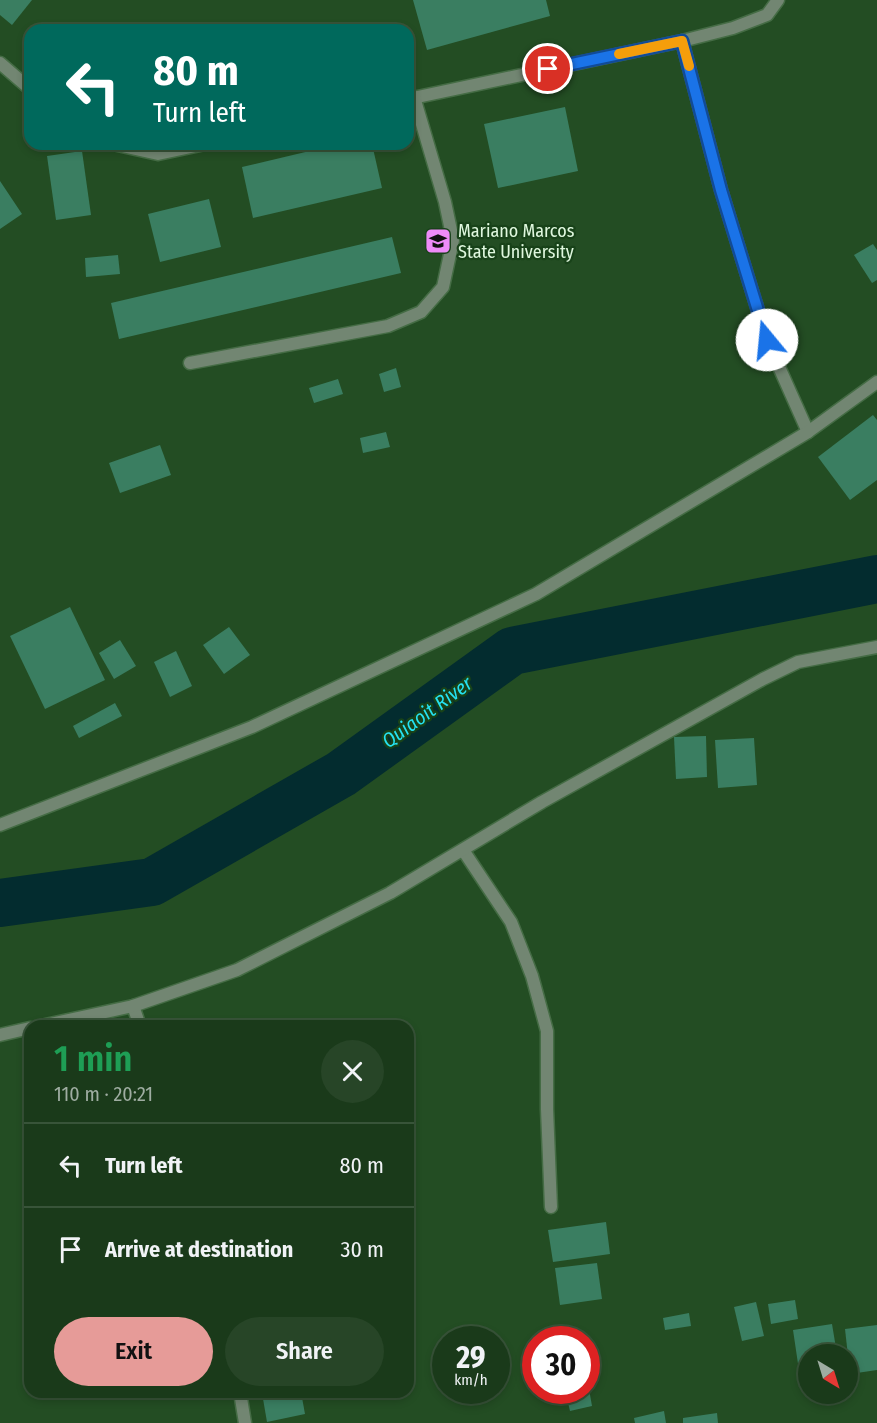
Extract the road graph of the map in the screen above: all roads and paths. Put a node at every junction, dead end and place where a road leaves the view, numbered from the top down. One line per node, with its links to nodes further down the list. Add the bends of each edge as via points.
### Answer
1 (778, 0): 2 (street, via 767,15 753,22)
2 (682, 41): 5 (street); 11 (street, via 721,190 767,340)
3 (0, 63): 4 (street)
4 (24, 83)
5 (414, 97)
6 (414, 107): 9 (street, via 445,202 453,240 443,286 422,312 388,326)
7 (140, 150): 8 (street, via 158,154)
8 (177, 150)
9 (190, 363)
10 (877, 382): 11 (street)
11 (808, 432): 13 (street, via 536,594 252,728)
12 (877, 648): 14 (street, via 798,662 763,679)
13 (0, 825)
14 (463, 850): 15 (street, via 390,893 237,970); 20 (street, via 511,922 532,976 547,1031)
15 (133, 1006): 16 (street); 17 (street)
16 (69, 1020)
17 (139, 1020)
18 (24, 1029): 19 (street)
19 (0, 1035)
20 (551, 1208)
21 (241, 1398): 22 (street)
22 (245, 1423)

